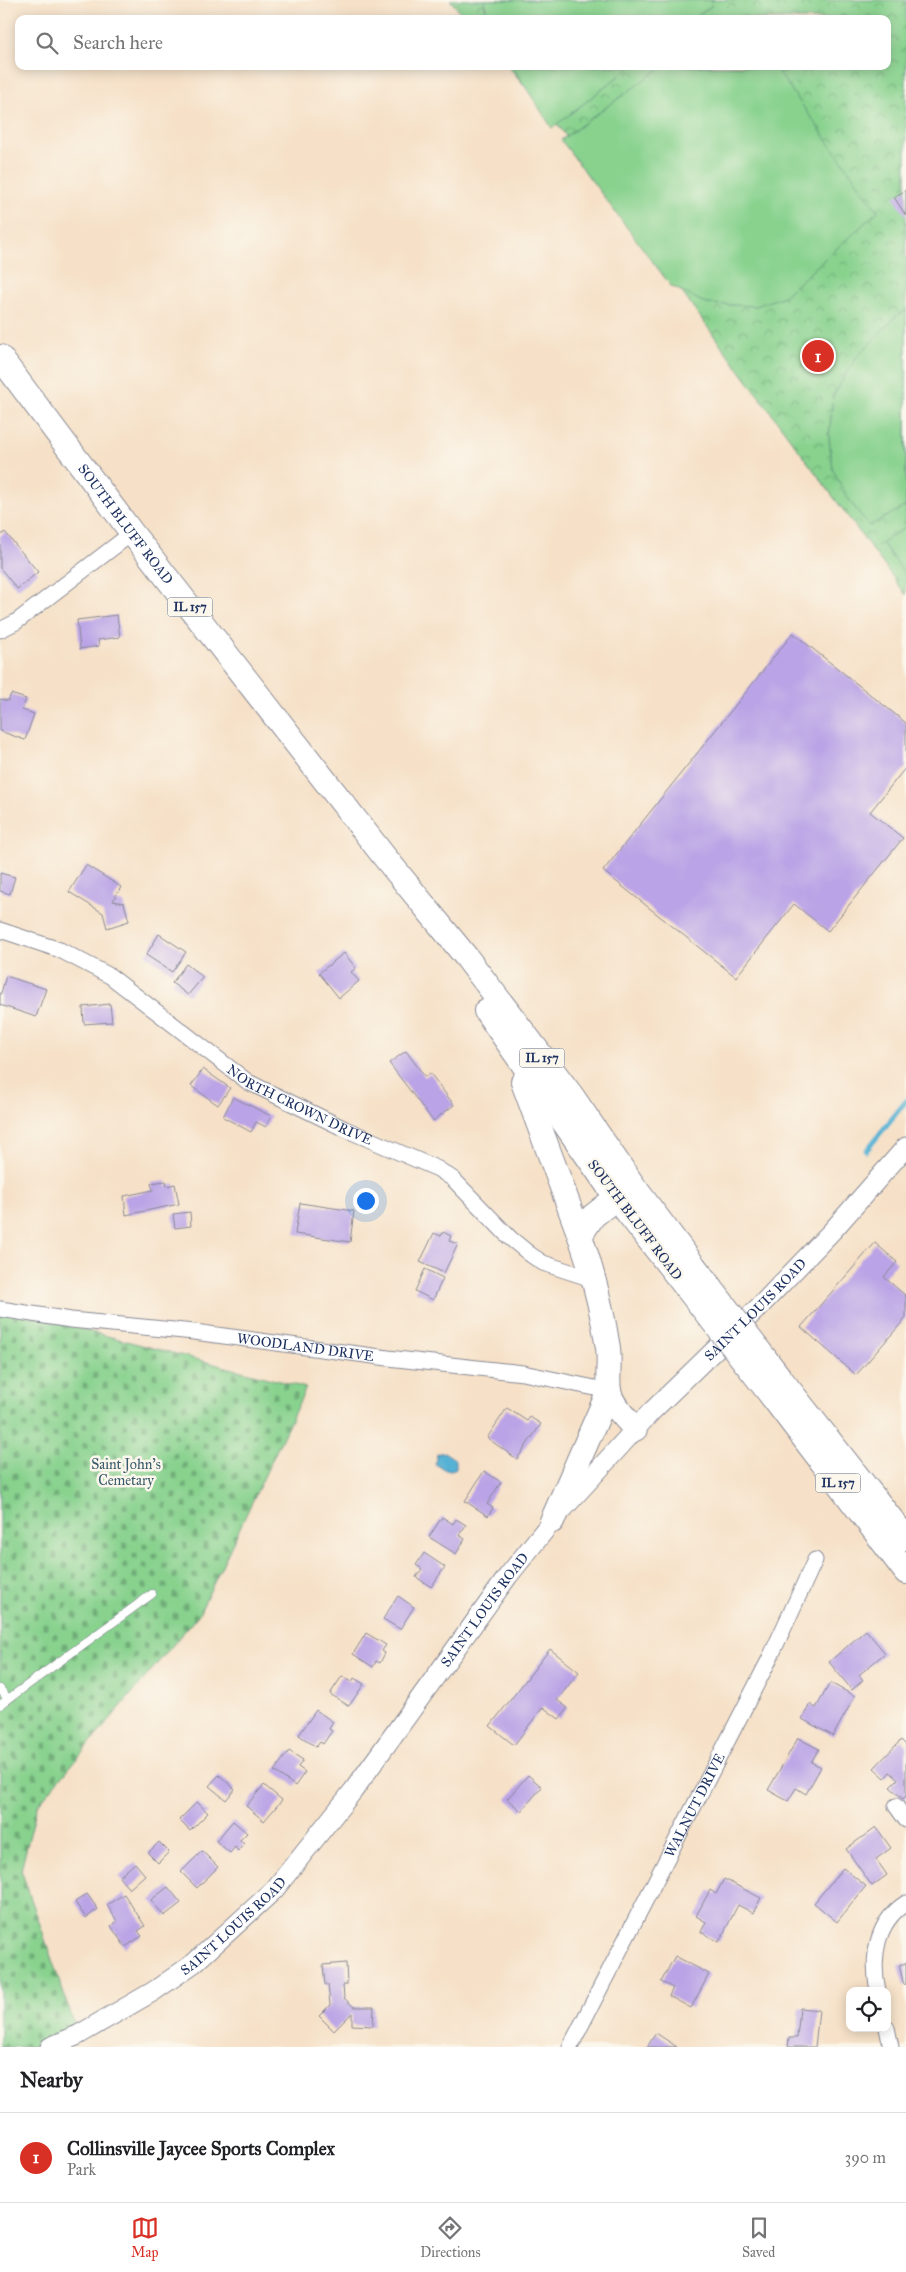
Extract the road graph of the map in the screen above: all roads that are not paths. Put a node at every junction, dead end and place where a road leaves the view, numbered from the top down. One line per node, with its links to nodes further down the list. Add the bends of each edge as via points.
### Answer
1 (0, 357): 2 (main road, SOUTH BLUFF ROAD / IL 157)
2 (132, 533): 3 (street, via 16,622); 4 (main road, SOUTH BLUFF ROAD / IL 157)
3 (0, 630)
4 (383, 855): 6 (main road, SOUTH BLUFF ROAD / IL 157, via 417,914); 8 (main road, SOUTH BLUFF ROAD / IL 157, via 467,958 572,1096)
5 (0, 930): 10 (street, NORTH CROWN DRIVE, via 60,950 110,976 248,1082 438,1169 454,1179 510,1238 531,1255 543,1263)
6 (500, 1030): 8 (main road, SOUTH BLUFF ROAD / IL 157); 9 (main road, via 534,1110)
7 (906, 1147): 14 (street, SAINT LOUIS ROAD, via 762,1304)
8 (626, 1194): 9 (main road, via 593,1216); 12 (main road, SOUTH BLUFF ROAD / IL 157, bridge)
9 (580, 1236): 10 (main road)
10 (595, 1280): 13 (main road, via 608,1351)
11 (0, 1309): 13 (street, WOODLAND DRIVE, via 523,1373)
12 (775, 1387): 16 (main road, SOUTH BLUFF ROAD / IL 157); 18 (main road, SOUTH BLUFF ROAD / IL 157)
13 (609, 1391): 14 (main road, via 616,1407); 15 (main road)
14 (635, 1429): 15 (street, SAINT LOUIS ROAD)
15 (552, 1521): 28 (street, SAINT LOUIS ROAD, via 508,1576 353,1791 274,1890 194,1963 154,1991 78,2035)
16 (906, 1538)
17 (816, 1560): 29 (street, WALNUT DRIVE, via 769,1660)
18 (906, 1572)
19 (152, 1594): 21 (lane)
20 (0, 1689): 21 (lane)
21 (8, 1699): 22 (lane)
22 (0, 1705)
23 (896, 1806): 24 (street)
24 (906, 1820)
25 (906, 1903): 26 (street, via 889,1918 878,1943 875,1960)
26 (878, 1987)
27 (888, 2032): 30 (street)
28 (50, 2047)
29 (570, 2047)
30 (891, 2047)

